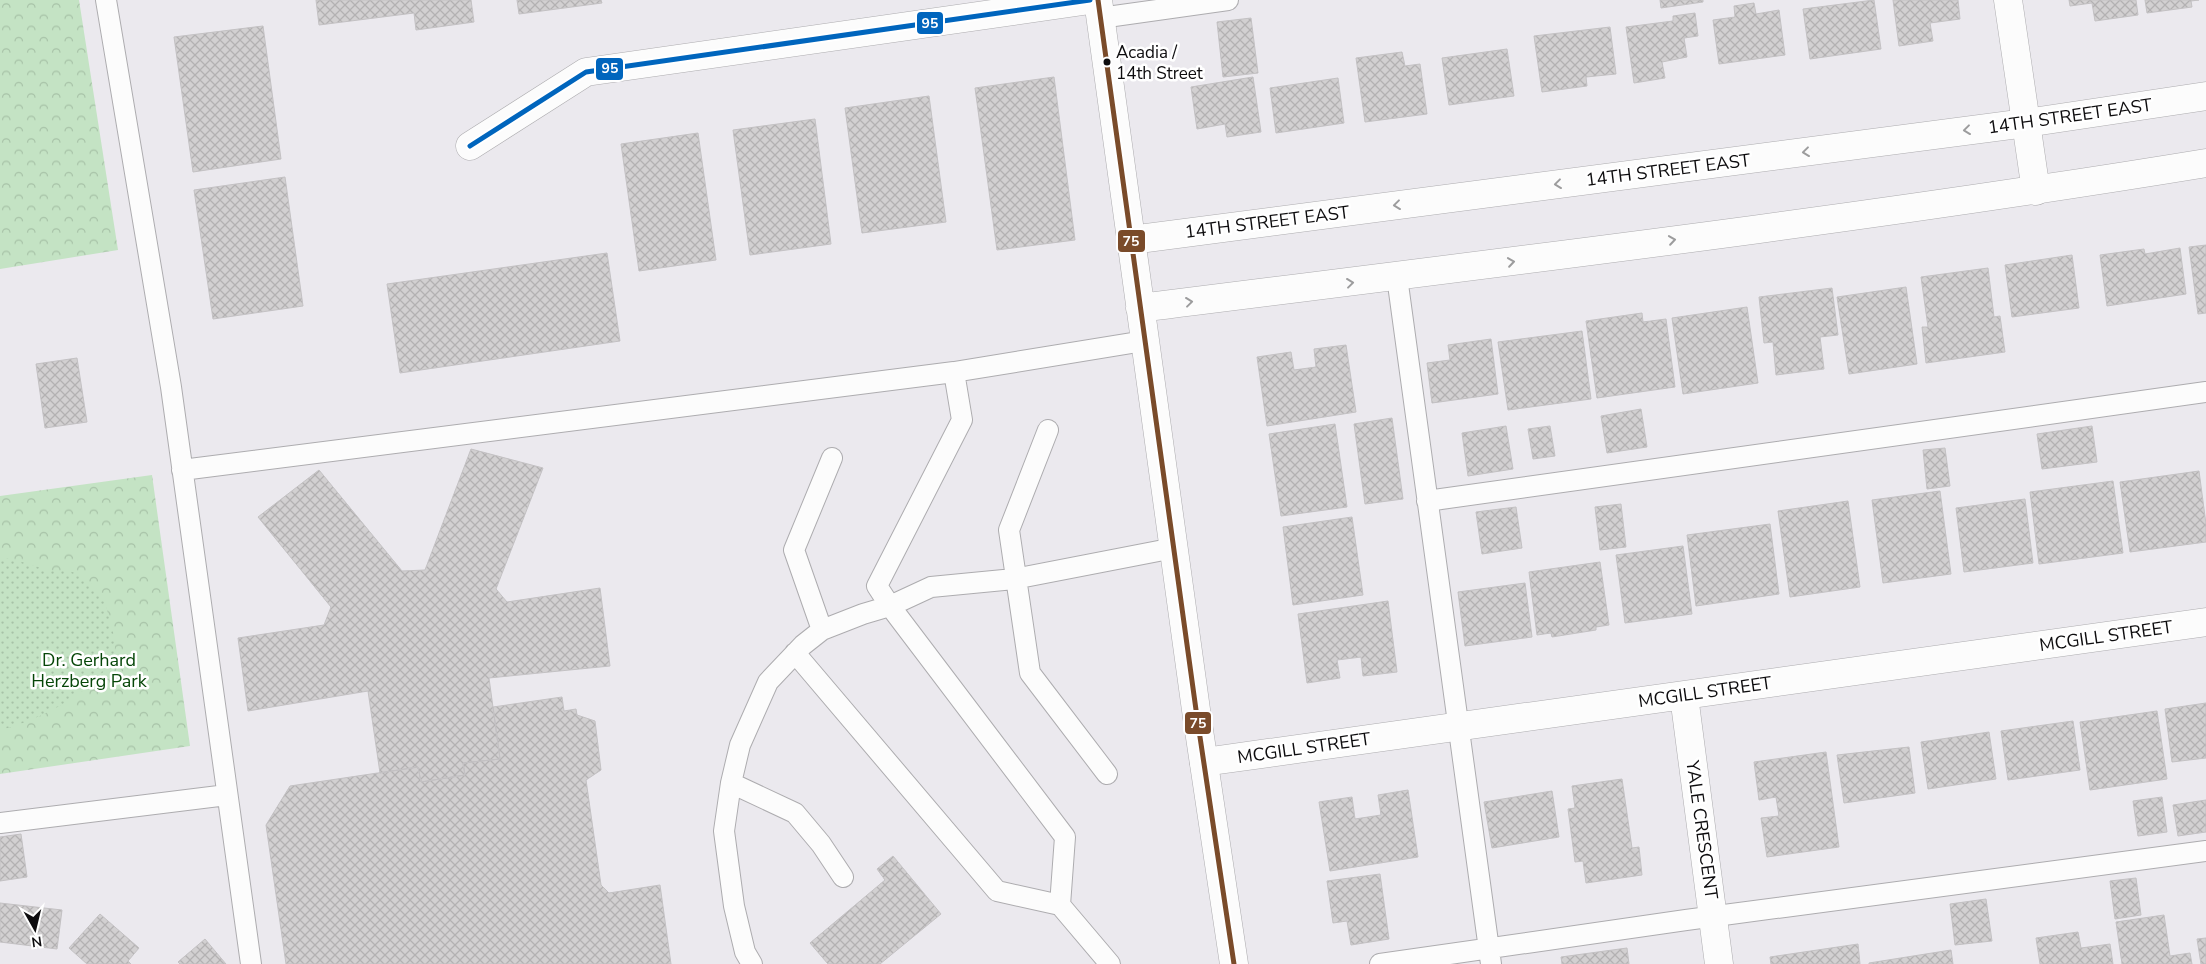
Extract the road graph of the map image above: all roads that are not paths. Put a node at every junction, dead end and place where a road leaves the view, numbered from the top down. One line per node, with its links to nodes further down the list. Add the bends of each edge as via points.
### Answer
1 (106, 0): 18 (lane)
2 (1228, 0): 4 (lane)
3 (2008, 0): 6 (street)
4 (1096, 6): 7 (street, via 586,72); 10 (street)
5 (2206, 96): 6 (street, 14TH STREET EAST)
6 (2026, 123): 9 (street); 10 (street, 14TH STREET EAST, one-way to 10)
7 (470, 146)
8 (2206, 163): 9 (street)
9 (2036, 191): 11 (street, one-way to 9)
10 (1131, 240): 12 (street)
11 (1397, 277): 12 (street, one-way to 11); 19 (lane)
12 (1140, 308): 13 (street)
13 (1144, 341): 14 (lane); 20 (street)
14 (954, 372): 18 (lane); 22 (lane, via 962,420 878,586)
15 (2206, 392): 19 (lane)
16 (1048, 430): 21 (lane, via 1009,530)
17 (832, 458): 24 (lane, via 794,550)
18 (182, 470): 31 (lane)
19 (1427, 502): 27 (lane)
20 (1174, 548): 21 (lane); 28 (street)
21 (1014, 579): 22 (lane, via 931,587); 29 (lane, via 1030,672)
22 (890, 606): 24 (lane); 35 (lane, via 1065,838)
23 (2206, 622): 26 (street, MCGILL STREET)
24 (822, 630): 25 (lane)
25 (795, 653): 30 (lane, via 768,682 740,744); 35 (lane, via 997,891)
26 (1684, 696): 27 (street, MCGILL STREET); 36 (street, YALE CRESCENT)
27 (1459, 725): 28 (street, MCGILL STREET); 37 (lane)
28 (1204, 762): 41 (street)
29 (1107, 774)
30 (731, 783): 34 (lane, via 795,813); 39 (lane, via 724,831 734,906 745,952)
31 (227, 795): 32 (lane); 38 (lane)
32 (0, 823)
33 (2206, 850): 36 (lane)
34 (843, 877)
35 (1060, 905): 40 (lane)
36 (1714, 916): 37 (lane); 43 (street, YALE CRESCENT)
37 (1490, 956): 42 (lane)
38 (251, 964)
39 (752, 964)
40 (1110, 964)
41 (1234, 964)
42 (1380, 964)
43 (1719, 964)

